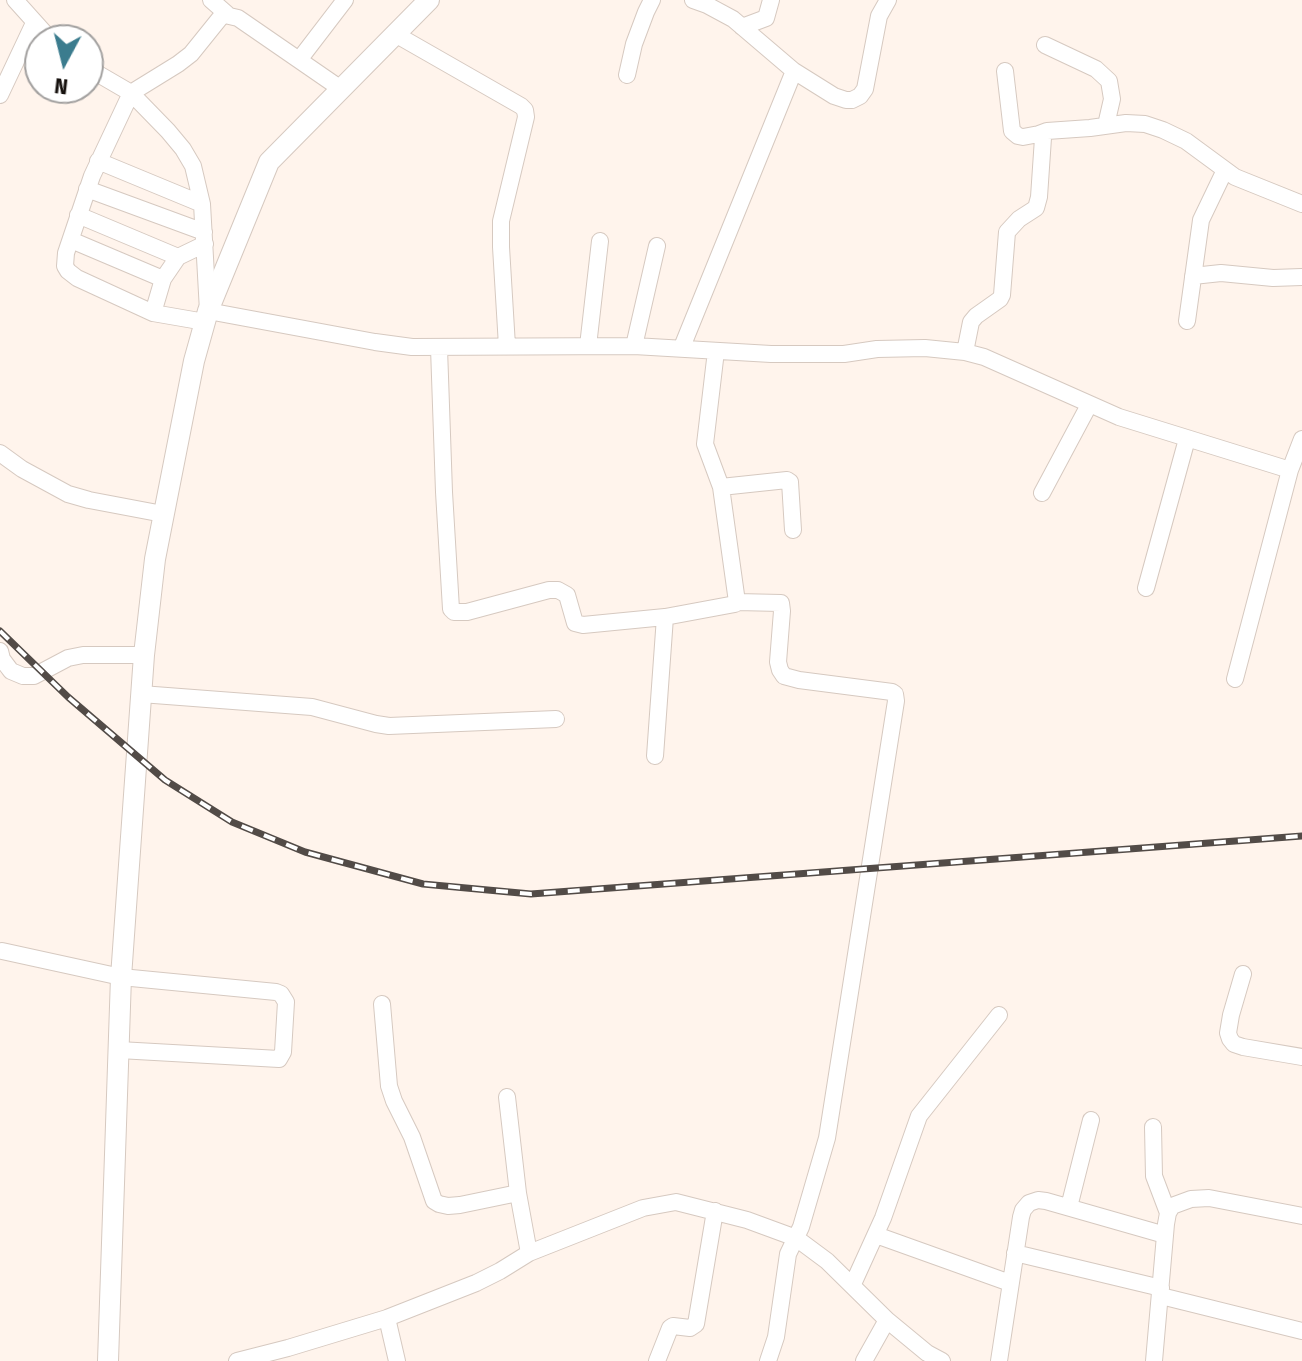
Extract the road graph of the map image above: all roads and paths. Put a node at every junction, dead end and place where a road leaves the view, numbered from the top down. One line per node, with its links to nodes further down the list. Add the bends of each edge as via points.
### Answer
1 (15, 0): 10 (street)
2 (211, 0): 9 (street)
3 (345, 0): 14 (street)
4 (429, 0): 12 (main road)
5 (652, 0): 17 (street)
6 (693, 0): 11 (street)
7 (771, 0): 11 (street, via 766,18)
8 (888, 0): 15 (street, via 879,16 860,96 840,99)
9 (225, 15): 14 (street, via 238,18); 20 (street, via 191,54)
10 (34, 23): 21 (street)
11 (742, 27): 15 (street)
12 (395, 34): 19 (main road); 41 (street, via 525,110 501,221)
13 (1045, 45): 22 (street, via 1096,69 1109,81 1112,99)
14 (299, 60): 19 (street)
15 (794, 71): 44 (street)
16 (1005, 71): 23 (street, via 1012,131 1023,137)
17 (627, 75)
18 (104, 77): 20 (street)
19 (341, 89): 39 (main road, via 269,162)
20 (131, 93): 24 (street); 27 (street, via 183,149)
21 (0, 95)
22 (1106, 125): 23 (street); 25 (street, via 1145,124 1163,130)
23 (1039, 134): 47 (street, via 1043,145 1036,208 1007,232 1002,295 971,322)
24 (98, 161): 26 (street); 27 (street)
25 (1225, 170): 28 (street); 35 (street, via 1201,220)
26 (87, 189): 29 (street); 30 (street)
27 (202, 204): 30 (street)
28 (1302, 204)
29 (78, 215): 31 (street); 34 (street)
30 (204, 238): 34 (street); 39 (street)
31 (71, 240): 37 (street); 38 (street, via 64,261 68,271)
32 (600, 241): 42 (street)
33 (657, 246): 43 (street)
34 (178, 257): 37 (street)
35 (1193, 276): 36 (street); 40 (street)
36 (1302, 277)
37 (163, 279): 38 (street)
38 (153, 313): 39 (street)
39 (207, 316): 45 (street); 55 (main road)
40 (1187, 321)
41 (507, 346): 42 (street); 45 (street)
42 (588, 346): 43 (street)
43 (634, 346): 44 (street)
44 (682, 347): 46 (street)
45 (439, 348): 59 (street, via 453,612 554,590 567,595 578,624)
46 (716, 351): 47 (street); 53 (street, via 705,444)
47 (965, 352): 48 (street)
48 (1089, 405): 49 (street); 54 (street)
49 (1187, 439): 52 (street); 57 (street)
50 (1302, 439): 52 (street)
51 (0, 454): 55 (street, via 62,492)
52 (1290, 470): 62 (street)
53 (721, 487): 56 (street, via 787,480); 58 (street)
54 (1042, 493)
55 (163, 514): 61 (main road)
56 (793, 530)
57 (1146, 588)
58 (737, 602): 59 (street); 83 (street, via 781,603 778,662 784,676 892,692 896,697 827,1138)
59 (665, 617): 65 (street)
60 (0, 651): 61 (street, via 11,671 23,676 83,655)
61 (144, 655): 63 (main road)
62 (1235, 679)
63 (141, 694): 64 (street, via 312,707 389,726); 68 (main road)
64 (556, 719)
65 (655, 756)
66 (2, 951): 68 (street)
67 (1243, 974): 72 (street, via 1230,1039 1243,1047)
68 (121, 977): 71 (main road); 71 (street, via 276,992 286,1002 279,1059)
69 (382, 1004): 76 (street, via 389,1086 434,1201 460,1205)
70 (999, 1015): 81 (street, via 919,1116)
71 (119, 1050): 92 (main road)
72 (1302, 1057)
73 (507, 1097): 76 (street)
74 (1091, 1120): 77 (street)
75 (1153, 1127): 79 (street, via 1154,1176)
76 (518, 1193): 84 (street)
77 (1069, 1207): 82 (street); 85 (street, via 1029,1203)
78 (715, 1211): 83 (street); 84 (street, via 659,1204); 95 (street, via 696,1324 670,1328)
79 (1168, 1213): 80 (street, via 1182,1201 1201,1198); 82 (street)
80 (1302, 1216)
81 (876, 1235): 86 (street); 87 (street)
82 (1165, 1235): 88 (street)
83 (796, 1238): 87 (street); 96 (street, via 788,1254)
84 (529, 1253): 89 (street, via 476,1283)
85 (1015, 1253): 86 (street); 88 (street)
86 (1010, 1283): 99 (street)
87 (853, 1284): 90 (street)
88 (1161, 1292): 91 (street); 100 (street)
89 (387, 1318): 93 (street); 94 (street)
90 (887, 1320): 97 (street); 98 (street)
91 (1302, 1331)
92 (108, 1361)
93 (237, 1361)
94 (397, 1361)
95 (657, 1361)
96 (768, 1361)
97 (864, 1361)
98 (942, 1361)
99 (999, 1361)
100 (1154, 1361)

